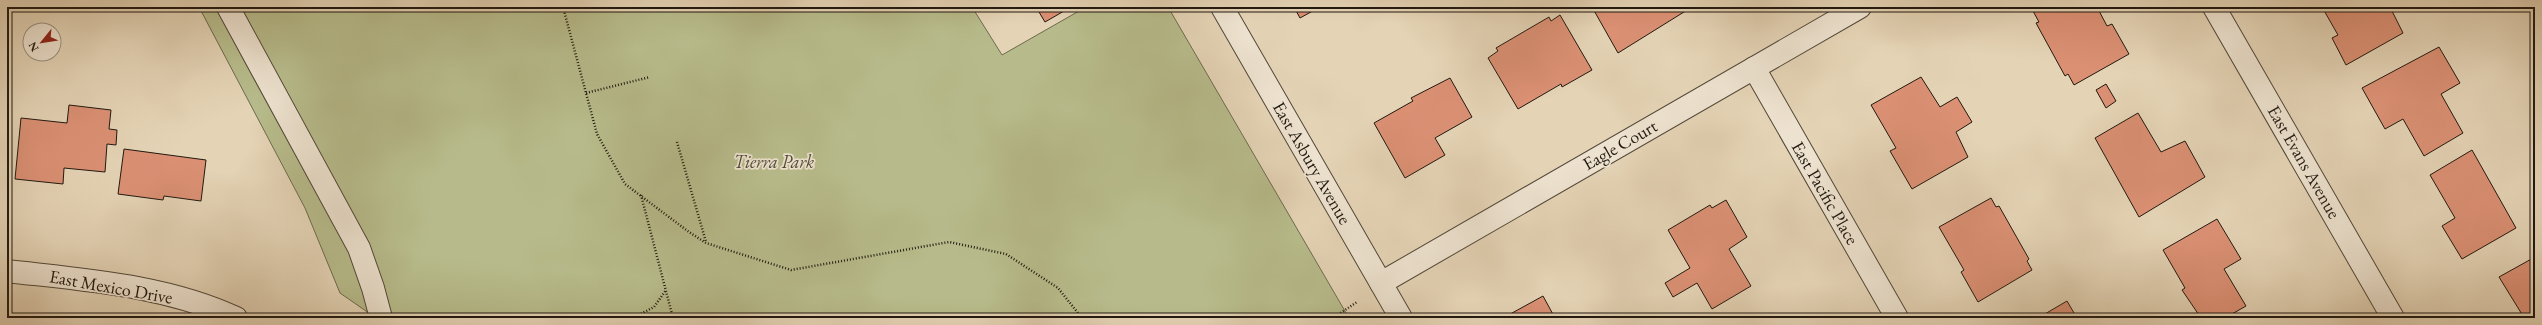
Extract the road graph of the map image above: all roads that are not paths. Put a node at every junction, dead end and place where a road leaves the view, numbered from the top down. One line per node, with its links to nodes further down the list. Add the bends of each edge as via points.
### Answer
1 (228, 7): 9 (street, via 359,248)
2 (1222, 7): 7 (street, East Asbury Avenue)
3 (1860, 7): 5 (street, Eagle Court)
4 (2214, 7): 12 (street, East Evans Avenue)
5 (1754, 68): 7 (street, Eagle Court); 11 (street, East Pacific Place)
6 (7, 271): 8 (street, East Mexico Drive, via 120,285 177,298)
7 (1381, 283): 10 (street, East Asbury Avenue)
8 (236, 318)
9 (380, 318)
10 (1401, 318)
11 (1897, 318)
12 (2393, 318)

